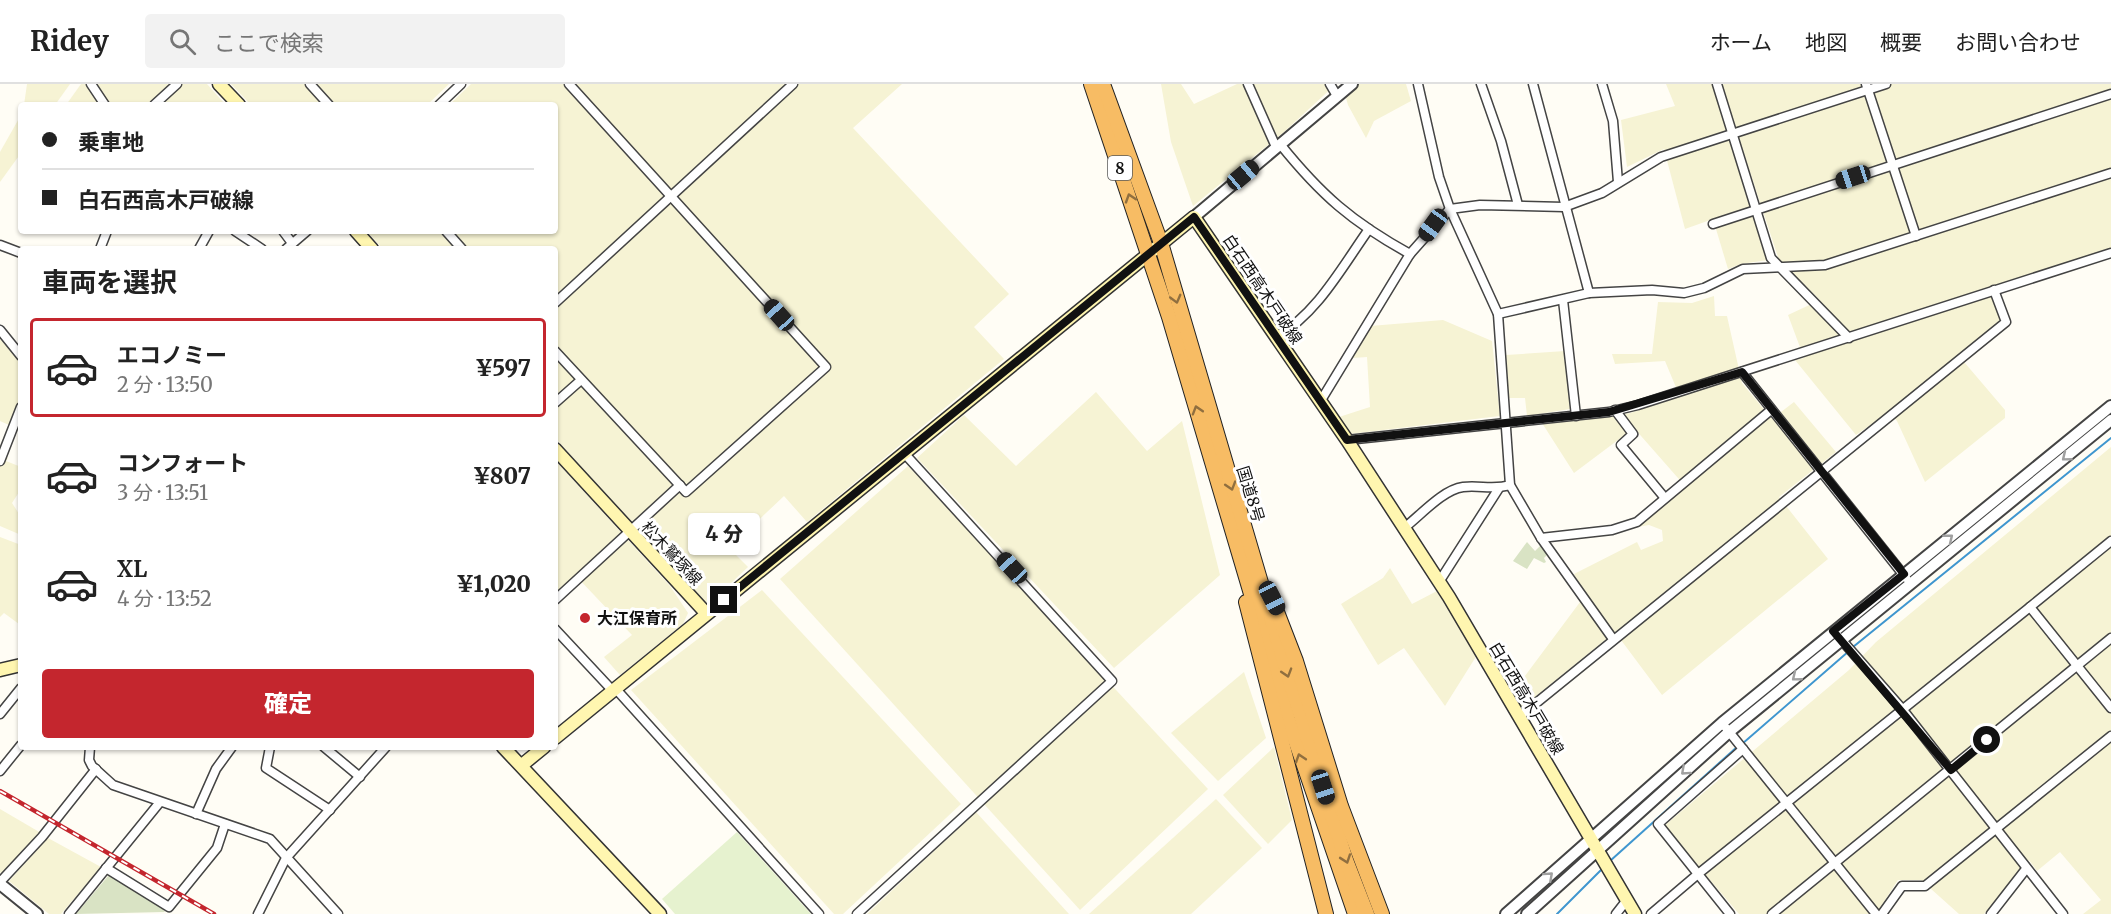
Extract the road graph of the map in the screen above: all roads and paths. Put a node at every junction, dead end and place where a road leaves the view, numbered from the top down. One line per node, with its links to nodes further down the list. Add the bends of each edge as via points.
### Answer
1 (91, 84): 22 (street)
2 (177, 84): 23 (street)
3 (219, 84): 24 (main road)
4 (310, 84): 25 (street)
5 (461, 84): 26 (street)
6 (568, 84): 32 (street)
7 (793, 84): 32 (street)
8 (1091, 84): 52 (highway, 国道8号 / 8, one-way to 8)
9 (1103, 84): 45 (highway, 国道8号 / 8)
10 (1248, 84): 28 (street)
11 (1330, 84): 21 (street)
12 (1352, 84): 21 (street)
13 (1418, 84): 35 (street)
14 (1481, 84): 33 (street)
15 (1533, 84): 34 (street)
16 (1602, 84): 31 (street, via 1614,121)
17 (1716, 84): 27 (street)
18 (1886, 84): 19 (street)
19 (1867, 87): 27 (street); 29 (street)
20 (2111, 94): 29 (street)
21 (1337, 96): 28 (street)
22 (103, 102)
23 (157, 102)
24 (236, 102)
25 (326, 102)
26 (442, 102)
27 (1731, 133): 31 (street, via 1661,157); 36 (street)
28 (1278, 145): 37 (street); 39 (street, via 1328,199)
29 (1893, 164): 36 (street); 44 (street)
30 (2111, 173): 44 (street)
31 (1618, 182): 34 (street, via 1602,193)
32 (670, 196): 58 (street); 82 (street, via 826,367 686,492)
33 (1518, 205): 34 (street); 35 (street)
34 (1564, 207): 57 (street)
35 (1450, 209): 54 (street); 60 (street)
36 (1755, 209): 38 (street); 55 (street)
37 (1191, 219): 45 (main road); 62 (main road, 白石西高木戸破線)
38 (1713, 224)
39 (1369, 230): 54 (street); 62 (street, via 1312,308)
40 (240, 234): 47 (street)
41 (303, 234): 48 (street)
42 (359, 234): 49 (main road)
43 (449, 234): 50 (street)
44 (1916, 236): 55 (street, via 1825,265)
45 (1161, 243): 52 (main road); 91 (highway, 国道8号 / 8, one-way to 91)
46 (0, 245): 51 (street)
47 (258, 246)
48 (289, 246)
49 (369, 246)
50 (459, 246)
51 (18, 252)
52 (1148, 253): 79 (main road); 88 (highway, 国道8号 / 8, one-way to 52)
53 (2111, 253): 56 (street)
54 (1410, 254): 69 (street)
55 (1777, 266): 57 (street, via 1743,269 1684,293); 63 (street)
56 (1994, 290): 63 (street); 81 (street, via 2006,322)
57 (1589, 293): 59 (street)
58 (558, 300)
59 (1563, 300): 60 (street); 74 (street)
60 (1498, 314): 76 (street)
61 (0, 330): 64 (street)
62 (1276, 337): 69 (main road, 白石西高木戸破線)
63 (1849, 338): 66 (street)
64 (18, 352)
65 (558, 354): 67 (street)
66 (1742, 372): 71 (street); 72 (street)
67 (581, 380): 68 (street); 82 (street)
68 (558, 401)
69 (1320, 402): 77 (main road, 白石西高木戸破線)
70 (2111, 406): 92 (street, one-way to 70)
71 (1615, 410): 74 (street); 85 (street, via 1633,434 1621,445)
72 (1771, 410): 81 (street); 85 (street)
73 (18, 415): 80 (street)
74 (1576, 416): 76 (street)
75 (2111, 420): 92 (street, one-way to 92)
76 (1508, 423): 77 (street); 83 (street)
77 (1347, 440): 86 (main road, 白石西高木戸破線)
78 (558, 452): 87 (main road, 松木鷲塚線)
79 (904, 453): 96 (main road); 150 (street, via 1112,681)
80 (0, 461)
81 (1820, 471): 92 (street); 100 (street)
82 (680, 485): 87 (street)
83 (1510, 485): 84 (street); 89 (street)
84 (1499, 488): 86 (street, via 1460,488 1450,492); 93 (street)
85 (1664, 498): 89 (street, via 1637,522 1612,530)
86 (1404, 528): 93 (main road, 白石西高木戸破線)
87 (629, 532): 94 (street); 96 (main road, 松木鷲塚線)
88 (1234, 534): 142 (highway, 国道8号 / 8, one-way to 88, via 1291,729); 151 (highway, via 1250,625)
89 (1541, 538): 100 (street)
90 (2111, 541): 95 (street)
91 (1255, 565): 142 (highway, 国道8号 / 8, one-way to 142); 154 (highway, via 1280,615 1341,806)
92 (1907, 578): 98 (street)
93 (1439, 582): 109 (main road, 白石西高木戸破線)
94 (558, 597)
95 (2030, 607): 101 (street); 107 (street)
96 (706, 614): 104 (main road)
97 (558, 632): 104 (street)
98 (1837, 635): 107 (street); 110 (street); 111 (street, one-way to 111)
99 (2111, 638): 101 (street)
100 (1613, 639): 109 (street)
101 (2077, 666): 106 (street); 125 (street)
102 (18, 667): 103 (main road)
103 (0, 670)
104 (613, 689): 112 (main road); 149 (street)
105 (18, 692): 108 (street)
106 (2111, 708)
107 (1902, 710): 125 (street); 129 (street)
108 (0, 714)
109 (1519, 717): 134 (main road, 白石西高木戸破線)
110 (1722, 723): 111 (street); 134 (street)
111 (1729, 732): 122 (street); 135 (street, one-way to 135)
112 (558, 735)
113 (2111, 736): 133 (street)
114 (18, 749): 126 (street)
115 (90, 750): 124 (street, via 89,760)
116 (230, 750): 131 (street, via 216,769)
117 (269, 750): 130 (street, via 266,768)
118 (328, 750): 127 (street)
119 (383, 750): 127 (street)
120 (507, 750): 123 (main road)
121 (540, 750): 123 (main road)
122 (1743, 750): 129 (street); 140 (street, via 1658,824)
123 (522, 765): 148 (main road)
124 (96, 770): 128 (street, via 113,785); 141 (street)
125 (1951, 770): 133 (street); 137 (street)
126 (0, 771)
127 (360, 777): 130 (street)
128 (160, 802): 131 (street); 138 (street)
129 (1786, 803): 137 (street); 140 (street)
130 (330, 810): 136 (street)
131 (196, 814): 132 (street)
132 (225, 824): 136 (street, via 270,839); 138 (street, via 218,848 169,907)
133 (1996, 830): 139 (street); 163 (street, via 1925,886 1902,886)
134 (1591, 837): 135 (main road, 白石西高木戸破線); 155 (street, one-way to 134)
135 (1598, 849): 143 (main road, 白石西高木戸破線); 156 (street)
136 (286, 858): 146 (street); 147 (street)
137 (1835, 862): 161 (street); 162 (street)
138 (106, 868): 145 (street)
139 (2026, 870): 164 (street); 165 (street)
140 (1698, 874): 159 (street); 160 (street)
141 (0, 883): 144 (street)
142 (1352, 891): 152 (highway, 国道8号 / 8); 153 (highway, 国道8号 / 8)
143 (1627, 900): 157 (street); 158 (main road, 白石西高木戸破線)
144 (36, 914)
145 (69, 914)
146 (258, 914)
147 (338, 914)
148 (660, 914)
149 (819, 914)
150 (857, 914)
151 (1326, 914)
152 (1355, 914)
153 (1367, 914)
154 (1382, 914)
155 (1506, 914)
156 (1527, 914)
157 (1616, 914)
158 (1635, 914)
159 (1651, 914)
160 (1730, 914)
161 (1772, 914)
162 (1876, 914)
163 (1882, 914)
164 (1991, 914)
165 (2062, 914)

